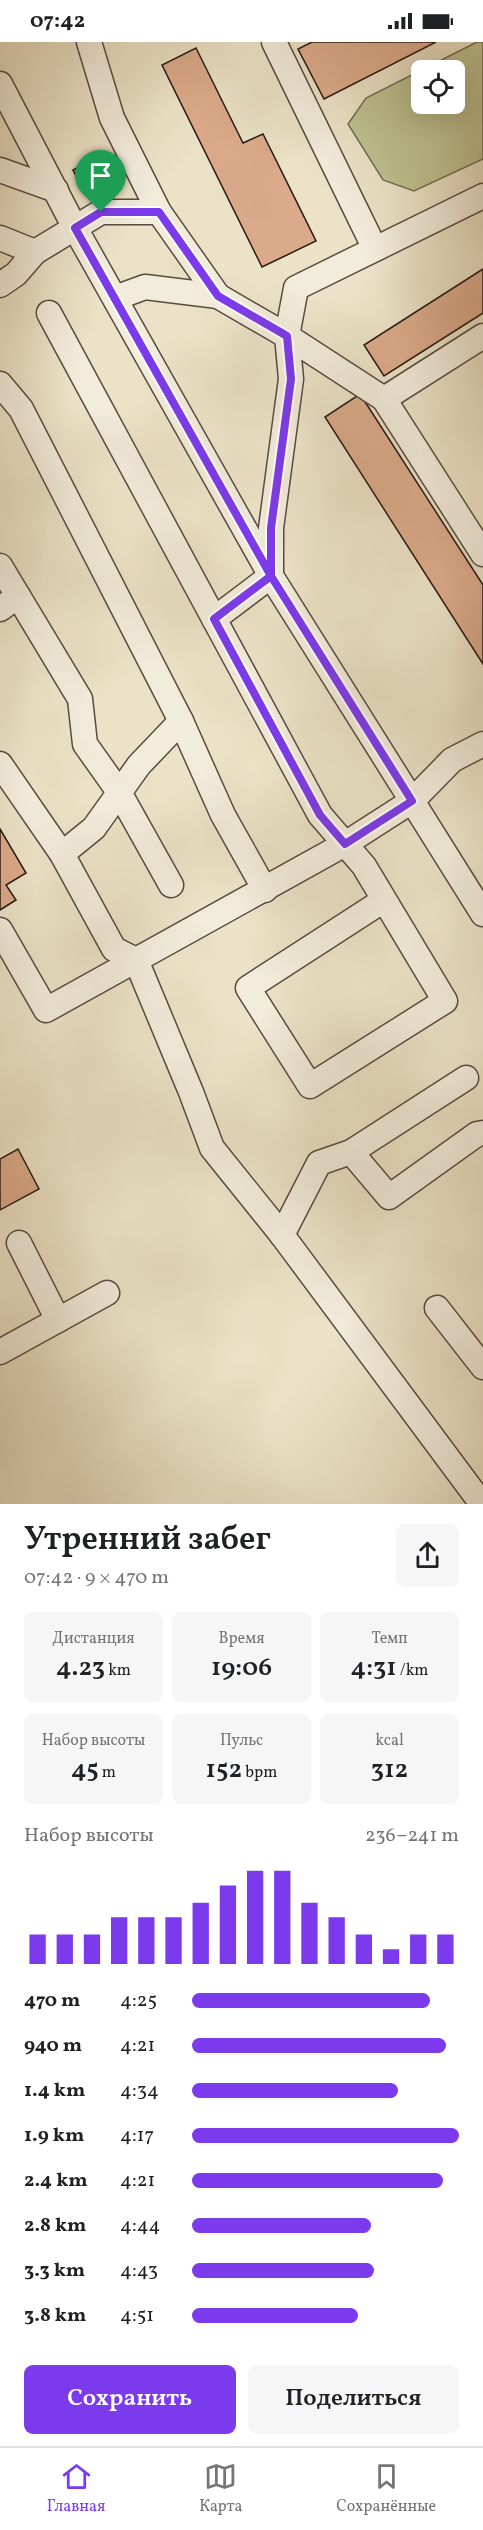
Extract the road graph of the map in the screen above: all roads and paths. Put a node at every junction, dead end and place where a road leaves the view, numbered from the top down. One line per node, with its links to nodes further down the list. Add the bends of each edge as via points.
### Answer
1 (89, 42): 7 (lane, via 112,118)
2 (274, 42): 10 (lane)
3 (3, 94): 5 (lane)
4 (0, 170): 5 (lane)
5 (56, 190): 8 (lane)
6 (483, 196): 10 (lane)
7 (159, 212): 8 (lane, via 101,212); 13 (lane)
8 (75, 228): 11 (lane); 14 (lane)
9 (0, 238): 11 (lane)
10 (375, 249): 16 (lane, via 296,288)
11 (35, 252): 12 (lane)
12 (0, 285)
13 (218, 296): 14 (lane, via 145,287); 16 (lane)
14 (115, 298): 22 (lane)
15 (49, 312): 24 (lane)
16 (287, 336): 19 (lane); 22 (lane, via 291,379 271,528)
17 (483, 336): 19 (lane)
18 (0, 384): 25 (lane, via 21,409)
19 (384, 399): 20 (lane)
20 (483, 554)
21 (0, 566): 23 (lane)
22 (271, 576): 24 (lane); 29 (lane)
23 (9, 602): 28 (lane, via 80,699 85,744)
24 (214, 619): 30 (lane, via 320,815)
25 (181, 721): 28 (lane); 33 (lane, via 223,815)
26 (483, 744): 29 (lane, via 452,760)
27 (0, 764): 31 (lane)
28 (119, 792): 31 (lane, via 94,828); 32 (lane)
29 (412, 801): 30 (lane); 35 (lane)
30 (345, 844): 33 (lane); 34 (lane, via 364,866)
31 (62, 854): 37 (lane, via 114,949)
32 (171, 885)
33 (265, 890): 37 (lane)
34 (384, 900): 34 (lane, via 248,988 310,1086 445,1001)
35 (483, 914)
36 (0, 930): 37 (lane, via 46,1010)
37 (136, 960): 41 (lane, via 212,1148)
38 (466, 1078): 40 (lane)
39 (483, 1133): 40 (lane, via 389,1197)
40 (351, 1152): 41 (lane, via 319,1163)
41 (282, 1235): 48 (lane)
42 (18, 1243): 45 (lane)
43 (107, 1293): 45 (lane)
44 (437, 1308): 47 (lane)
45 (58, 1320): 46 (lane)
46 (0, 1352)
47 (483, 1367)
48 (482, 1504)

